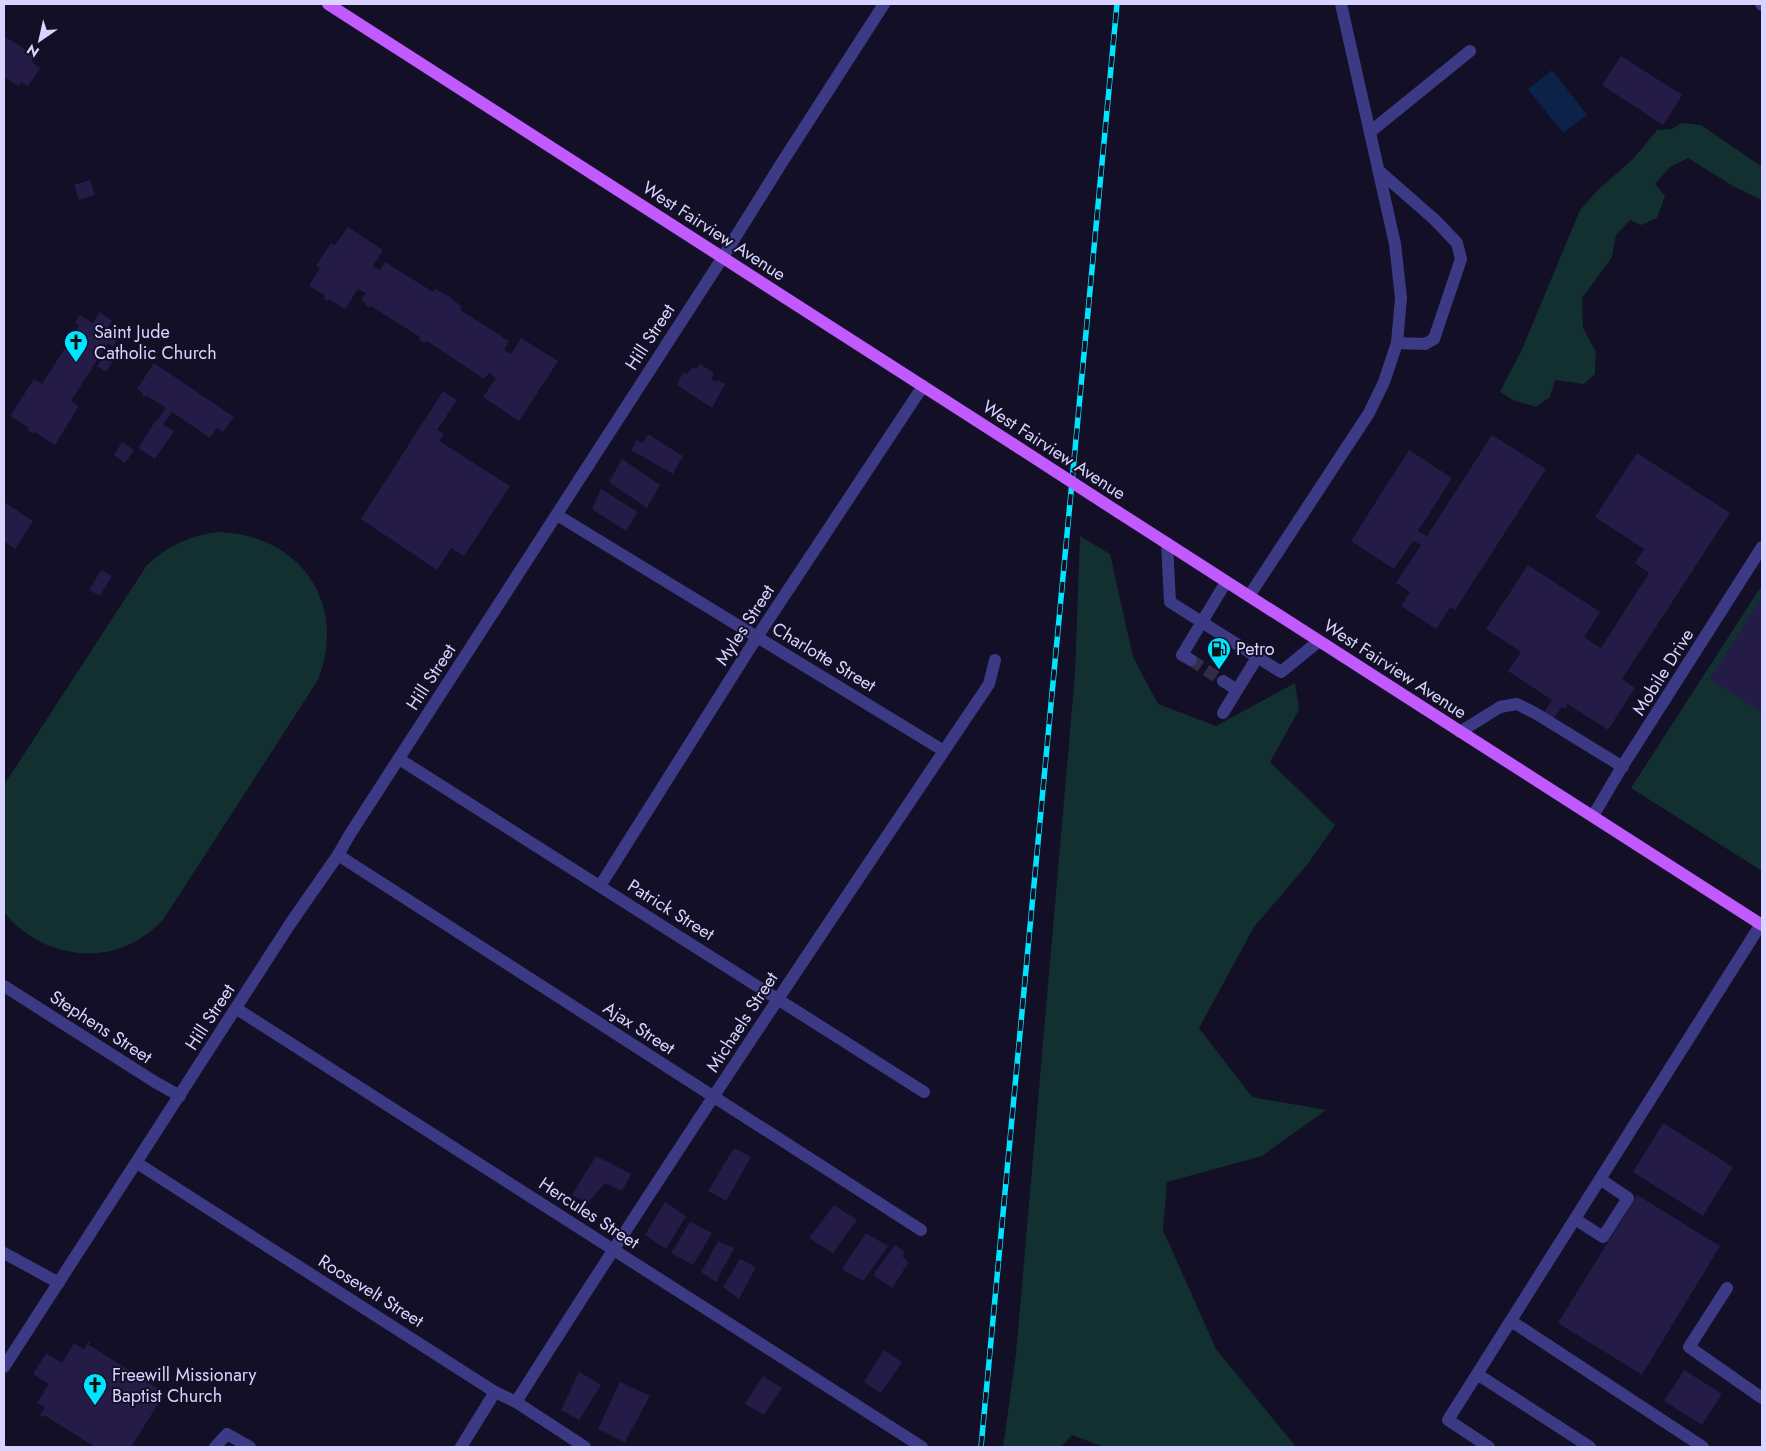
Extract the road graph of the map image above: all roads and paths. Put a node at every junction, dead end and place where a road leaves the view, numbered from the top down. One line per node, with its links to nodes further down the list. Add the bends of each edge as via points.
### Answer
1 (328, 4): 7 (main road, West Fairview Avenue)
2 (884, 4): 7 (street, Hill Street)
3 (1341, 4): 5 (street)
4 (1470, 51): 5 (street)
5 (1370, 132): 6 (street)
6 (1378, 170): 8 (street, via 1394,244 1401,298); 8 (street, via 1457,243 1460,259 1434,339 1425,344)
7 (723, 257): 9 (main road, West Fairview Avenue); 10 (street, Hill Street)
8 (1397, 343): 14 (street, via 1369,413)
9 (922, 386): 11 (main road, West Fairview Avenue, bridge); 16 (street, Myles Street)
10 (557, 515): 16 (street, Charlotte Street); 26 (street, Hill Street)
11 (1167, 543): 13 (main road, West Fairview Avenue); 15 (street, via 1170,602)
12 (1762, 548): 27 (street, Mobile Drive)
13 (1226, 582): 14 (main road, West Fairview Avenue); 15 (street)
14 (1249, 596): 17 (main road, West Fairview Avenue)
15 (1202, 622): 18 (street); 20 (street, via 1182,655)
16 (758, 637): 25 (street, Charlotte Street); 30 (street, Myles Street)
17 (1319, 641): 18 (street, via 1282,672); 24 (main road, West Fairview Avenue)
18 (1258, 656): 22 (street)
19 (994, 660): 25 (street, Michaels Street, via 989,684)
20 (1191, 660)
21 (1223, 681): 22 (street)
22 (1237, 690): 23 (street)
23 (1223, 713)
24 (1460, 732): 27 (street, via 1500,707 1517,704); 28 (main road, West Fairview Avenue)
25 (944, 751): 33 (street, Michaels Street)
26 (399, 759): 29 (street, Hill Street); 30 (street, Patrick Street)
27 (1623, 766): 28 (street, Mobile Drive)
28 (1593, 816): 31 (main road, West Fairview Avenue)
29 (338, 855): 34 (street, Hill Street); 37 (street, Ajax Street)
30 (600, 886): 33 (street, Patrick Street)
31 (1762, 925): 39 (street)
32 (4, 986): 36 (street, Stephens Street)
33 (778, 1000): 35 (street, Patrick Street); 37 (street, Michaels Street)
34 (236, 1009): 36 (street, Hill Street); 42 (street, Hercules Street)
35 (924, 1092)
36 (180, 1096): 38 (street, Hill Street)
37 (714, 1097): 41 (street, Ajax Street); 42 (street, Michaels Street)
38 (137, 1163): 44 (street, Hill Street); 49 (street, Roosevelt Street)
39 (1600, 1179): 40 (street); 40 (street, via 1628,1198 1603,1237)
40 (1575, 1219): 46 (street)
41 (921, 1230)
42 (612, 1249): 51 (street, Michaels Street); 56 (street, Hercules Street)
43 (4, 1253): 44 (street)
44 (59, 1283): 47 (street, Hill Street)
45 (1727, 1288): 50 (street, via 1689,1347)
46 (1511, 1321): 48 (street); 59 (street)
47 (4, 1368)
48 (1477, 1374): 57 (street, via 1448,1420); 58 (street)
49 (495, 1392): 51 (street, Roosevelt Street); 54 (street)
50 (1762, 1398)
51 (516, 1402): 55 (street, Roosevelt Street)
52 (215, 1447): 53 (street, via 227,1434)
53 (250, 1447)
54 (461, 1447)
55 (585, 1447)
56 (922, 1447)
57 (1489, 1447)
58 (1590, 1447)
59 (1703, 1447)

